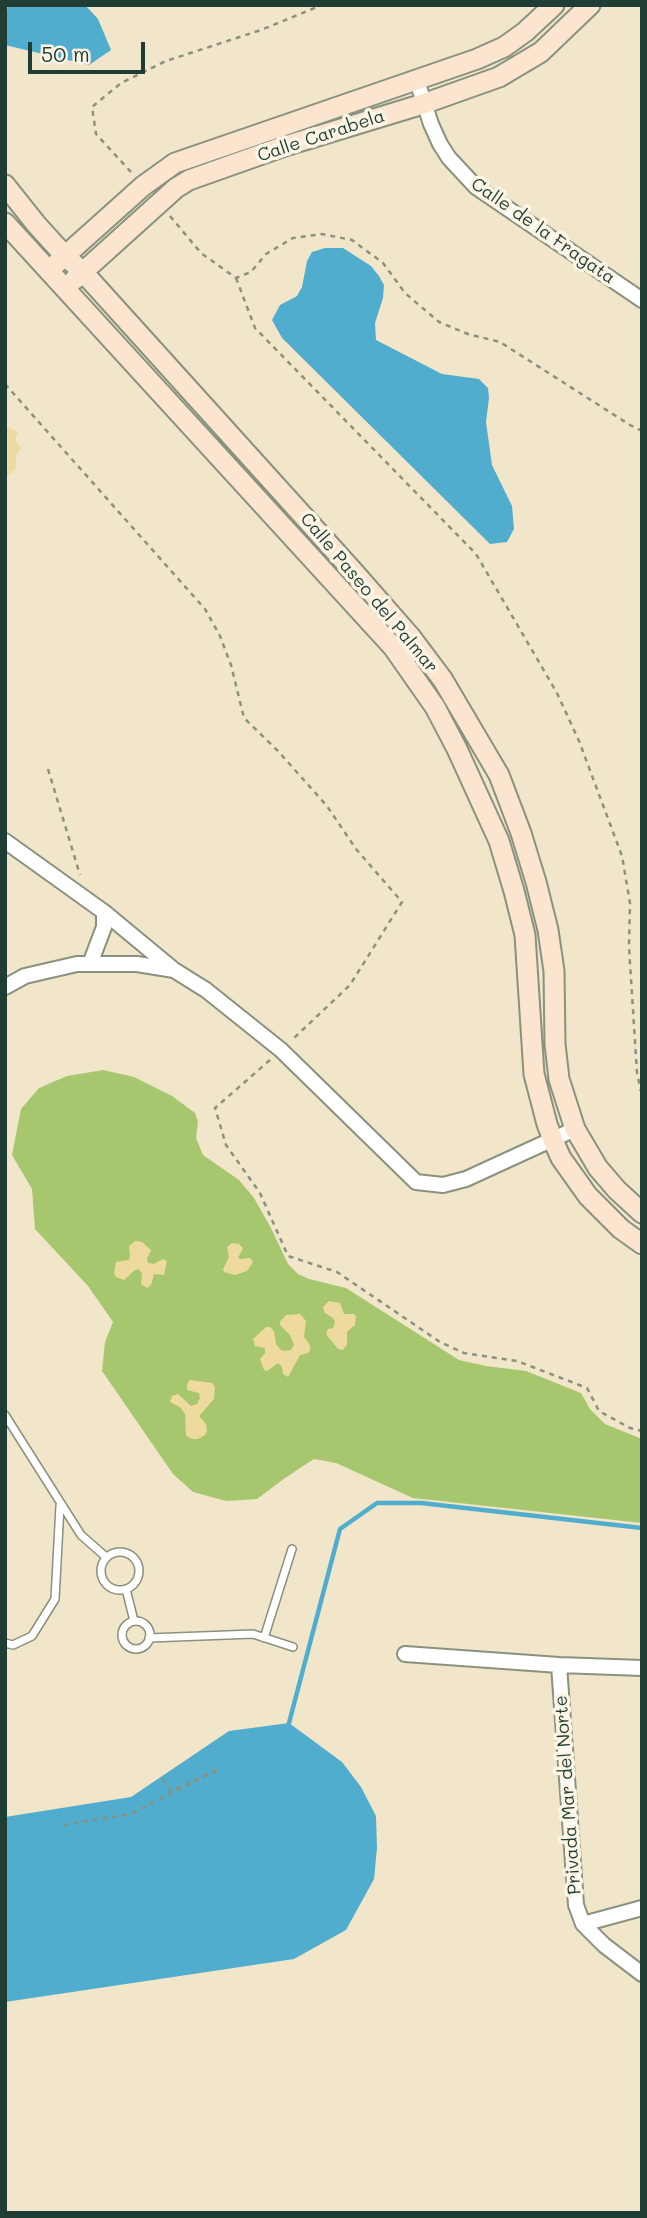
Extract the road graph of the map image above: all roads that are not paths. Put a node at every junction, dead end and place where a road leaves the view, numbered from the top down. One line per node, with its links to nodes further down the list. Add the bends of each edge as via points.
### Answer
1 (554, 5): 3 (street, Calle Carabela, via 504,47)
2 (590, 5): 4 (street, Calle Carabela, via 541,52 516,68)
3 (416, 81): 4 (street, Calle de la Fragata); 7 (street, Calle Carabela, via 175,163 142,186)
4 (423, 104): 9 (street, Calle Carabela, via 206,173 176,188); 11 (street, Calle de la Fragata, via 440,144 476,187)
5 (5, 185): 7 (street, Calle Paseo del Palmar)
6 (5, 223): 8 (street, Calle Paseo del Palmar)
7 (65, 256): 8 (street, Calle Carabela); 9 (street, Calle Paseo del Palmar)
8 (49, 270): 10 (street, Calle Paseo del Palmar)
9 (83, 272): 10 (street, Calle Carabela); 17 (street, Calle Paseo del Palmar, via 410,636 443,680 499,775 548,930 559,1079)
10 (65, 288): 18 (street, Calle Paseo del Palmar, via 393,647 435,707 499,841 514,891 526,947 534,1074)
11 (642, 300)
12 (5, 841): 13 (street)
13 (104, 912): 14 (street, via 104,927); 15 (street)
14 (90, 964): 15 (street); 16 (street, via 25,976)
15 (174, 970): 18 (street, via 281,1050 416,1182 443,1185 466,1179)
16 (5, 987)
17 (575, 1129): 18 (street); 19 (street, Calle Paseo del Palmar, via 598,1168)
18 (553, 1140): 20 (street, Calle Paseo del Palmar, via 588,1196)
19 (642, 1213)
20 (642, 1244)
21 (5, 1415): 22 (lane)
22 (60, 1505): 24 (lane, via 81,1535); 29 (lane, via 55,1599 32,1636 13,1645)
23 (292, 1549): 28 (lane)
24 (106, 1557): 25 (lane, via 102,1578 109,1587); 25 (lane, via 122,1551 136,1560 138,1577)
25 (126, 1589): 26 (lane)
26 (134, 1621): 27 (lane, via 148,1628); 27 (lane, via 124,1627 124,1642 138,1648)
27 (149, 1638): 28 (lane, via 253,1634)
28 (264, 1638): 30 (lane)
29 (5, 1643)
30 (293, 1647)
31 (405, 1654): 32 (street)
32 (559, 1665): 33 (street); 35 (street, Privada Mar del Norte, via 576,1905)
33 (642, 1668)
34 (642, 1908): 35 (street)
35 (583, 1924): 36 (street)
36 (642, 1974)

